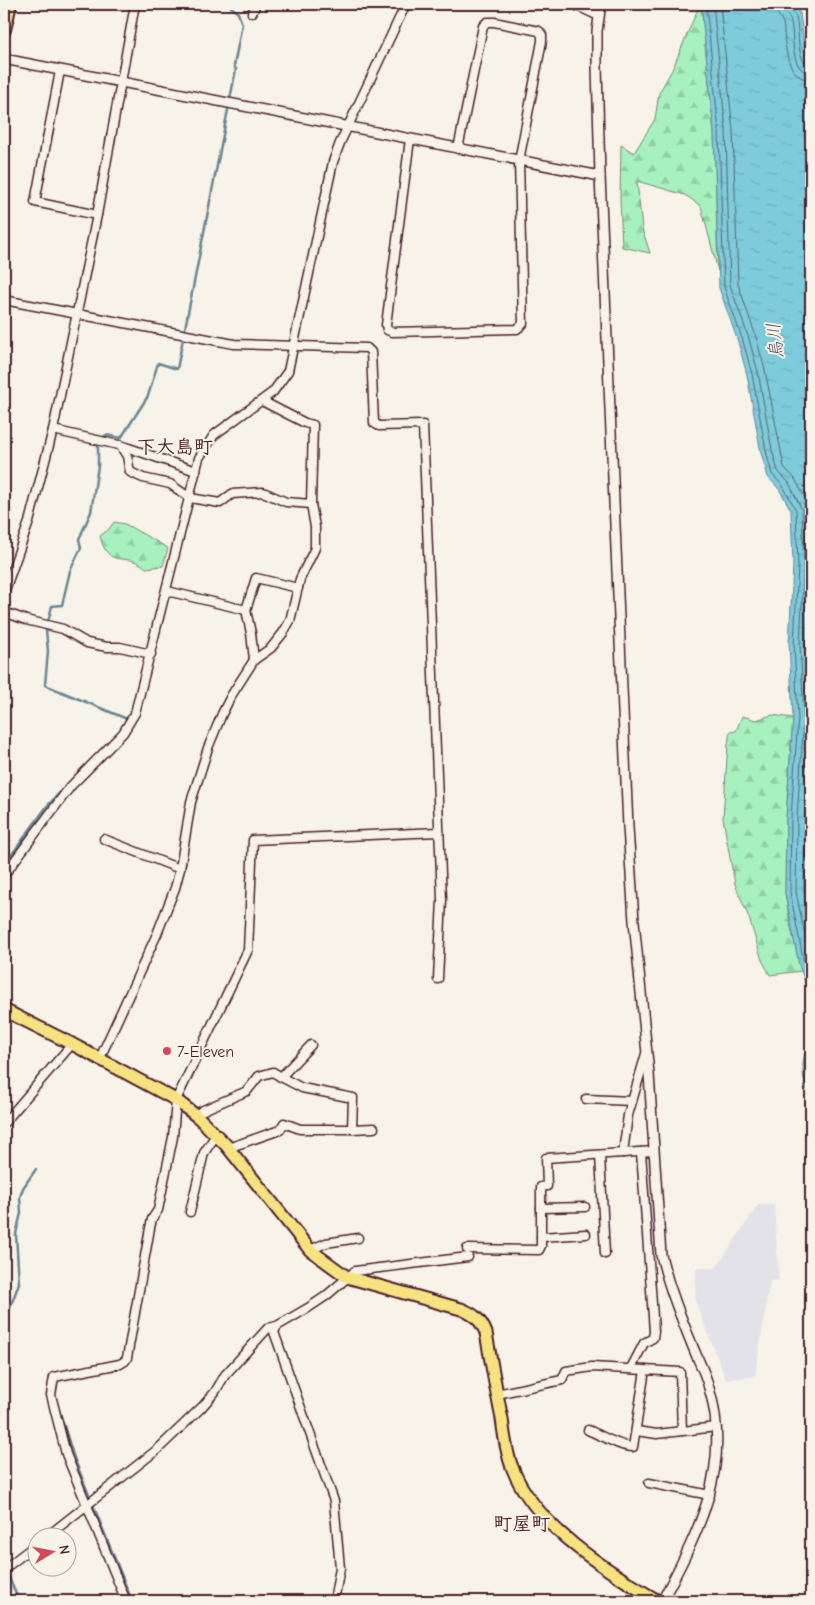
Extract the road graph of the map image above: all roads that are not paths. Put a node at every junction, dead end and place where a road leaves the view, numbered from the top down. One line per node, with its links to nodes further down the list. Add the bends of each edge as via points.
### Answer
1 (10, 4): 9 (highway)
2 (135, 4): 12 (street)
3 (256, 4): 7 (street)
4 (406, 4): 13 (street)
5 (573, 4): 8 (street)
6 (601, 4): 8 (street)
7 (252, 13)
8 (600, 16): 17 (street, via 597,31)
9 (4, 30)
10 (4, 59): 11 (street)
11 (60, 71): 12 (street); 18 (street, via 35,202)
12 (120, 82): 13 (street); 18 (street)
13 (348, 126): 14 (street); 21 (street, via 333,162)
14 (410, 139): 15 (street); 16 (street, via 386,325 392,332 517,329 523,324)
15 (458, 149): 16 (street); 16 (street, via 484,26 487,22 494,22 530,29 539,31 542,41)
16 (519, 161): 17 (street)
17 (600, 176): 43 (street, via 628,827)
18 (97, 215): 20 (street)
19 (4, 300): 20 (street)
20 (77, 315): 21 (street, via 234,344); 23 (street)
21 (293, 346): 22 (street, via 288,372); 35 (street, via 367,348 371,352 374,423 379,426 423,425)
22 (262, 401): 25 (street, via 214,435 199,458); 27 (street, via 313,425)
23 (53, 430): 24 (street); 30 (street, via 29,522)
24 (120, 445): 25 (street); 26 (street, via 127,456 130,472 170,484)
25 (196, 471): 26 (street)
26 (190, 498): 27 (street, via 220,503 232,494 263,492 286,502); 29 (street)
27 (311, 504): 28 (street, via 315,548)
28 (298, 588): 31 (street, via 256,578); 34 (street, via 293,612 283,634)
29 (166, 591): 31 (street); 33 (street)
30 (4, 593)
31 (246, 610): 34 (street)
32 (4, 612): 33 (street, via 63,629 87,643)
33 (151, 654): 38 (street, via 135,713 123,733 70,787)
34 (254, 660): 37 (street, via 231,696 205,756 190,802)
35 (439, 832): 39 (street, via 442,900); 47 (street, via 253,840 248,950)
36 (104, 840): 37 (street)
37 (180, 869): 44 (street, via 156,934)
38 (4, 875)
39 (438, 979)
40 (4, 1010): 41 (main road)
41 (72, 1044): 44 (main road); 50 (street)
42 (311, 1045): 45 (street)
43 (646, 1052): 48 (street); 55 (street)
44 (99, 1060): 47 (main road)
45 (281, 1077): 49 (street, via 273,1072 259,1076 247,1091); 51 (street, via 302,1088 353,1098)
46 (586, 1099): 48 (street)
47 (176, 1100): 49 (main road); 80 (street, via 173,1137 158,1210 150,1228 127,1358 120,1364 54,1377 50,1391 66,1454)
48 (632, 1101): 57 (street)
49 (196, 1116): 53 (main road)
50 (5, 1118)
51 (352, 1128): 52 (street); 54 (street, via 300,1129 284,1123 280,1130)
52 (374, 1128)
53 (216, 1134): 54 (main road); 61 (street, via 204,1153)
54 (228, 1148): 66 (main road)
55 (654, 1151): 56 (street); 74 (street, via 660,1238 668,1284 709,1388)
56 (641, 1152): 57 (street); 71 (street, via 654,1338 644,1343)
57 (623, 1153): 58 (street)
58 (600, 1155): 60 (street, via 546,1158 547,1186 541,1187); 67 (street)
59 (585, 1207): 60 (street)
60 (541, 1208): 63 (street)
61 (190, 1212)
62 (586, 1234): 63 (street)
63 (541, 1237): 65 (street, via 539,1250)
64 (358, 1238): 66 (street, via 326,1243)
65 (467, 1249)
66 (310, 1250): 69 (main road)
67 (606, 1254)
68 (468, 1258): 69 (street, via 355,1271)
69 (347, 1277): 70 (street, via 326,1296); 73 (main road, via 476,1316 486,1333)
70 (277, 1326): 80 (street, via 268,1328 224,1376 202,1407 158,1449); 85 (street, via 274,1332 334,1501 340,1568)
71 (631, 1368): 72 (street); 73 (street, via 592,1367 566,1371 562,1380)
72 (645, 1370): 76 (street); 77 (street, via 680,1372)
73 (497, 1394): 86 (main road, via 508,1456 529,1500 582,1550)
74 (716, 1427): 77 (street); 79 (street, via 717,1453)
75 (588, 1430): 76 (street, via 633,1448)
76 (636, 1431): 77 (street, via 657,1434)
77 (682, 1431)
78 (649, 1483): 79 (street)
79 (710, 1495): 87 (street, via 692,1543)
80 (87, 1506): 81 (street); 84 (street)
81 (58, 1528)
82 (28, 1551): 83 (street)
83 (4, 1569)
84 (126, 1601)
85 (334, 1601)
86 (658, 1601)
87 (662, 1601)

